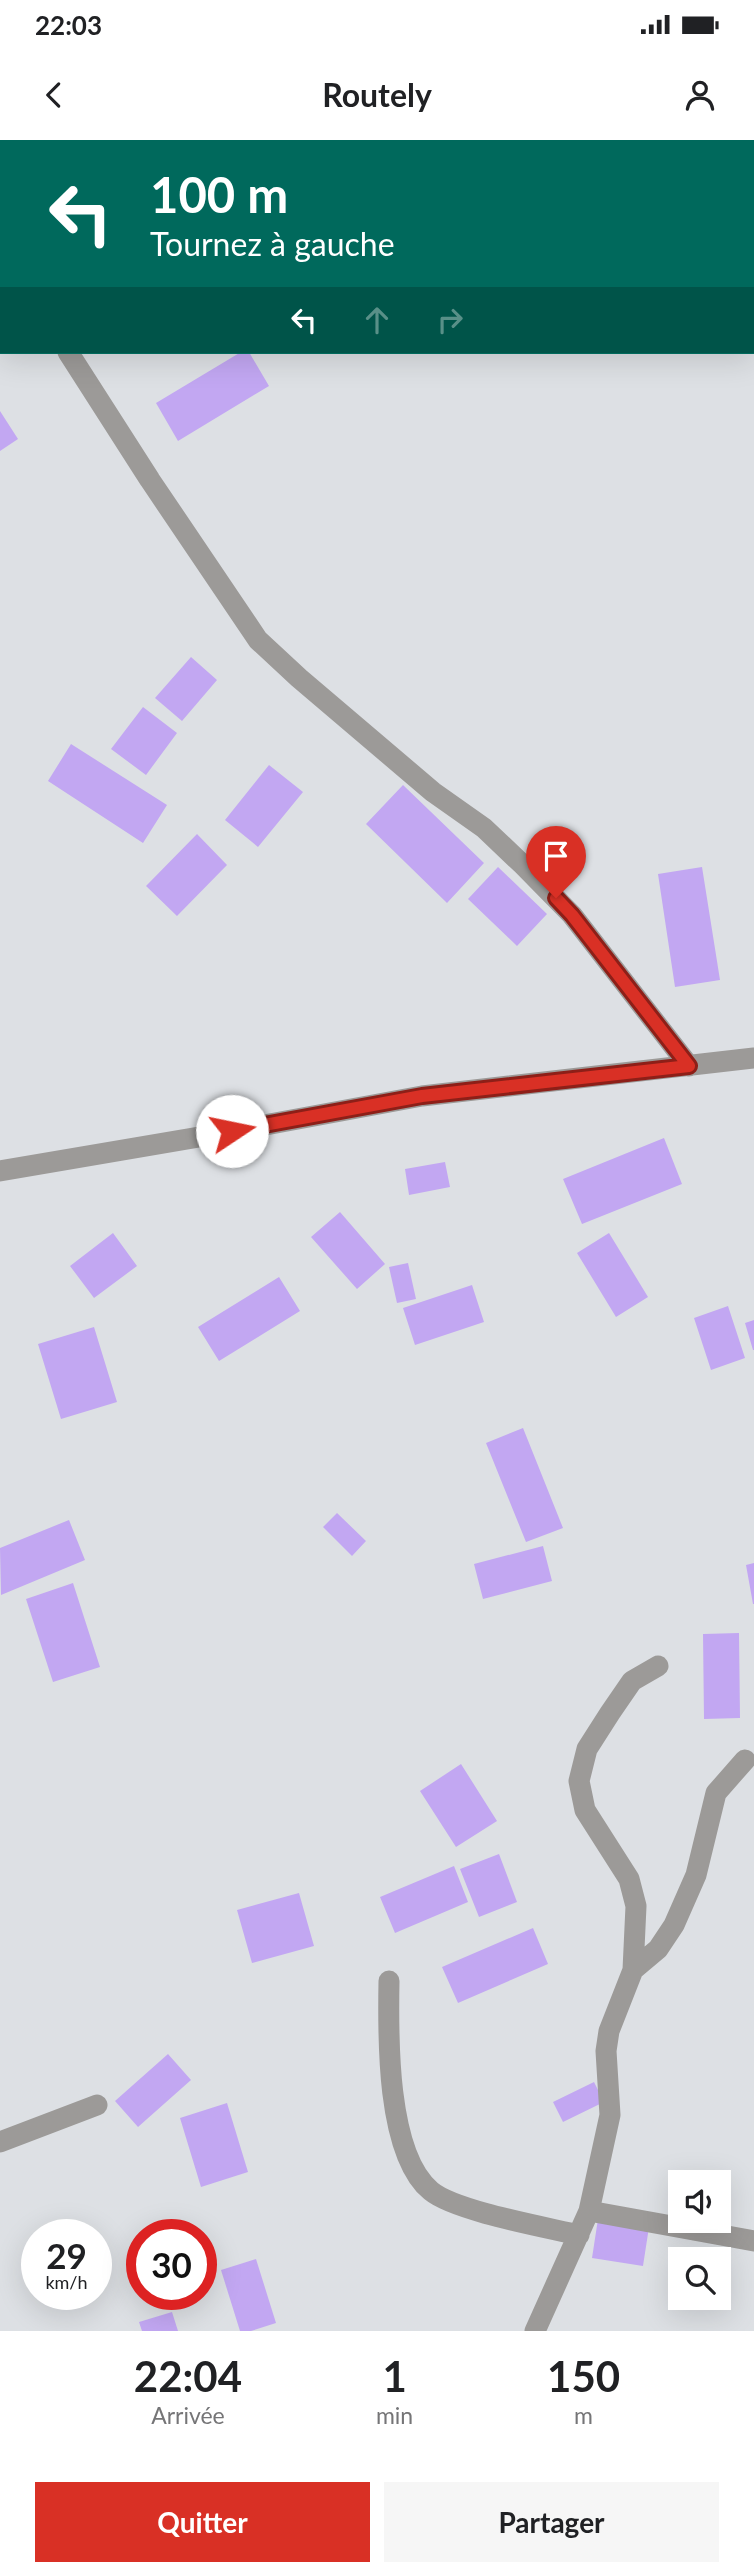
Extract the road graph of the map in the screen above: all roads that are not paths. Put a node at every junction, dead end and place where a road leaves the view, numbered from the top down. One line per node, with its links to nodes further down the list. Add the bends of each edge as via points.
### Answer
1 (69, 354): 3 (street, via 257,640 523,865 572,915)
2 (754, 1058): 3 (street)
3 (689, 1066): 4 (street, via 422,1096)
4 (0, 1171)
5 (658, 1666): 7 (street, via 632,1681 610,1713 586,1749 579,1781 585,1810 629,1880 636,1906)
6 (745, 1760): 7 (street, via 716,1793 696,1875 674,1925 658,1949)
7 (633, 1970): 11 (street, via 609,2031 610,2115)
8 (389, 1981): 12 (street, via 389,2074 414,2171 432,2192 468,2208)
9 (97, 2105): 10 (street)
10 (0, 2142)
11 (589, 2211): 12 (street); 13 (street)
12 (579, 2235): 14 (street)
13 (754, 2242)
14 (535, 2331)

